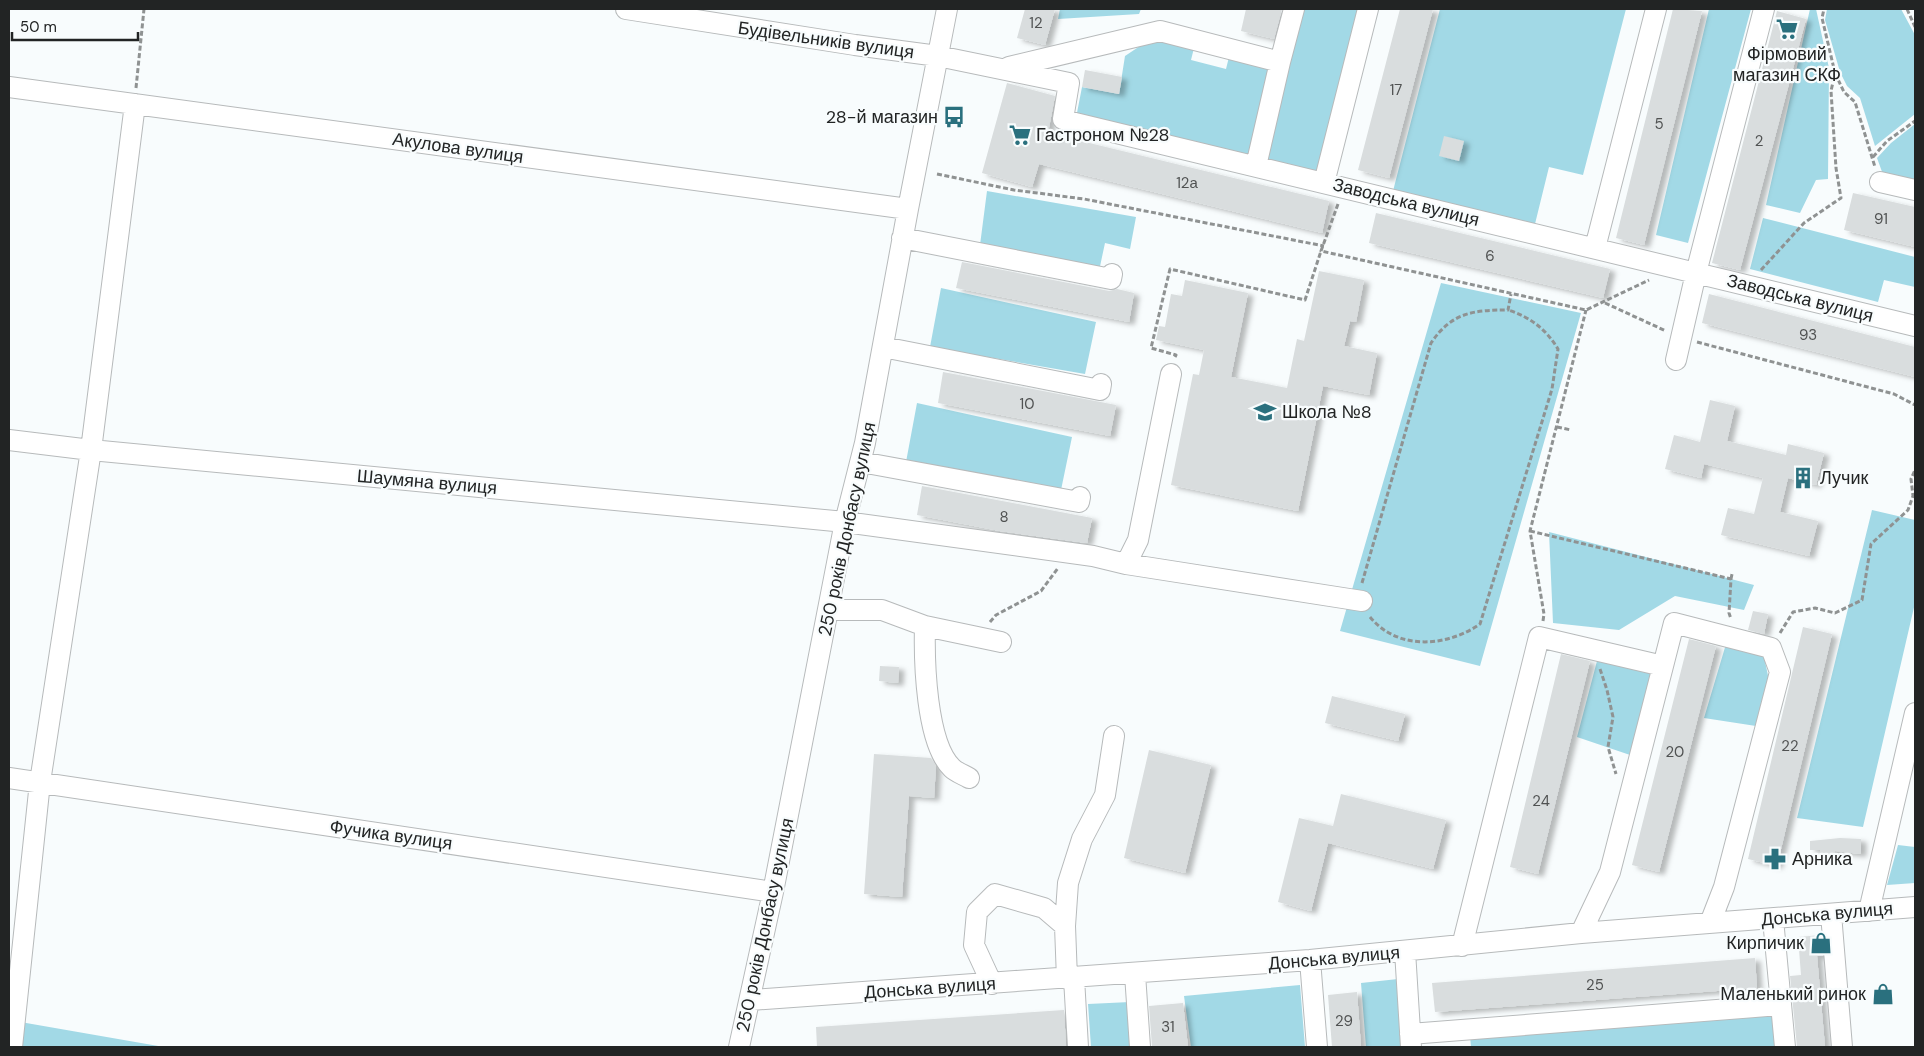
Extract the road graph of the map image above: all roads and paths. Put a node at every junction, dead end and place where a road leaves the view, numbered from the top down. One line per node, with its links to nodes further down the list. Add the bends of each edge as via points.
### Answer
1 (144, 9): 16 (path)
2 (626, 9): 11 (street, Будівельників вулиця)
3 (947, 9): 11 (street, 250 років Донбасу вулиця)
4 (1294, 9): 12 (street)
5 (1368, 9): 22 (street)
6 (1656, 9): 27 (street)
7 (1764, 9): 30 (street)
8 (1824, 9): 14 (path, via 1822,18)
9 (1907, 9): 10 (path)
10 (1915, 27)
11 (938, 56): 13 (street, Заводська вулиця); 24 (street, 250 років Донбасу вулиця)
12 (1280, 62): 13 (street, via 1160,31); 19 (street)
13 (1002, 69): 19 (street, Заводська вулиця, via 1069,83 1063,119)
14 (1835, 73): 18 (path, via 1844,92 1855,102); 32 (path, via 1831,91 1840,198 1804,222)
15 (9, 87): 16 (street, Акулова вулиця)
16 (135, 104): 24 (street, Акулова вулиця); 47 (street)
17 (1915, 121): 18 (path, via 1887,141)
18 (1872, 158): 21 (path)
19 (1256, 166): 22 (street, Заводська вулиця)
20 (936, 174): 26 (path)
21 (1880, 182): 23 (street)
22 (1334, 185): 26 (path); 27 (street, Заводська вулиця)
23 (1915, 190)
24 (908, 209): 25 (street, 250 років Донбасу вулиця)
25 (902, 238): 31 (street, via 1111,279); 39 (street, 250 років Донбасу вулиця)
26 (1324, 246): 28 (path)
27 (1595, 248): 29 (street, Заводська вулиця)
28 (1321, 251): 33 (path); 41 (path, via 1305,300 1170,269 1151,348 1176,355)
29 (1674, 267): 30 (street, Заводська вулиця); 34 (path)
30 (1696, 273): 32 (street, Заводська вулиця); 38 (street)
31 (1112, 274)
32 (1747, 285): 37 (street, Заводська вулиця)
33 (1511, 294): 35 (path); 36 (path)
34 (1605, 302): 36 (path); 38 (path)
35 (1508, 310): 57 (path, via 1466,313 1439,331 1431,342 1360,592); 57 (path, via 1542,329 1558,349 1552,389 1480,624 1446,641 1408,639 1381,629)
36 (1586, 310): 44 (path)
37 (1915, 326)
38 (1681, 338): 40 (street); 43 (path, via 1894,394)
39 (883, 347): 42 (street, via 1100,390); 48 (street, 250 років Донбасу вулиця)
40 (1676, 360)
41 (1171, 374): 54 (street, via 1138,540)
42 (1101, 384)
43 (1915, 405)
44 (1557, 426): 45 (path); 52 (path)
45 (1571, 430)
46 (9, 440): 47 (street, Шаумяна вулиця)
47 (91, 450): 51 (street, Шаумяна вулиця); 71 (street)
48 (861, 462): 50 (street, via 1079,502); 51 (street, 250 років Донбасу вулиця)
49 (1915, 470): 64 (path, via 1911,479 1913,496 1908,510 1870,544 1862,600 1835,612 1815,608 1793,612)
50 (1080, 497)
51 (845, 522): 53 (street, Шаумяна вулиця); 58 (street, 250 років Донбасу вулиця)
52 (1530, 531): 56 (path); 60 (path, via 1544,614)
53 (1068, 553): 54 (street, Шаумяна вулиця); 61 (path, via 1041,591 996,615)
54 (1126, 564): 57 (street, Шаумяна вулиця)
55 (1732, 574): 56 (path)
56 (1731, 579): 62 (path, via 1729,613)
57 (1362, 601)
58 (829, 610): 59 (street, via 882,610); 73 (street, 250 років Донбасу вулиця)
59 (924, 626): 61 (street); 70 (street, via 924,670 930,711 941,750 952,769)
60 (1539, 637): 65 (street); 81 (street)
61 (979, 638): 63 (street)
62 (1741, 640): 64 (street); 66 (street, via 1674,623)
63 (1001, 642)
64 (1771, 648): 78 (street, via 1780,672 1724,887)
65 (1591, 649): 66 (street); 72 (path, via 1607,690 1613,717 1608,748 1610,756 1619,785)
66 (1663, 666): 72 (street)
67 (1915, 713): 75 (street)
68 (1114, 736): 79 (street, via 1105,795 1082,839 1068,882)
69 (9, 778): 71 (street, Фучика вулиця)
70 (969, 778)
71 (40, 782): 73 (street, Фучика вулиця); 90 (street)
72 (1631, 792): 80 (street, via 1610,872)
73 (773, 892): 87 (street, 250 років Донбасу вулиця)
74 (1915, 907): 75 (street, Донська вулиця)
75 (1869, 911): 76 (street, Донська вулиця)
76 (1831, 914): 77 (street, Донська вулиця); 96 (street)
77 (1773, 919): 78 (street, Донська вулиця); 88 (street)
78 (1710, 923): 80 (street, Донська вулиця)
79 (1064, 926): 85 (street); 86 (street, via 1044,908 995,894 977,912 974,945)
80 (1581, 933): 81 (street, Донська вулиця)
81 (1462, 946): 82 (street, Донська вулиця)
82 (1405, 951): 83 (street, Донська вулиця); 89 (street)
83 (1310, 960): 84 (street, Донська вулиця); 94 (street)
84 (1135, 974): 85 (street, Донська вулиця); 93 (street)
85 (1071, 979): 86 (street, Донська вулиця); 92 (street)
86 (992, 984): 87 (street, Донська вулиця)
87 (751, 1000): 91 (street, 250 років Донбасу вулиця)
88 (1781, 1005): 89 (street); 95 (street)
89 (1411, 1041)
90 (12, 1047)
91 (739, 1047)
92 (1078, 1047)
93 (1140, 1047)
94 (1317, 1047)
95 (1785, 1047)
96 (1842, 1047)

